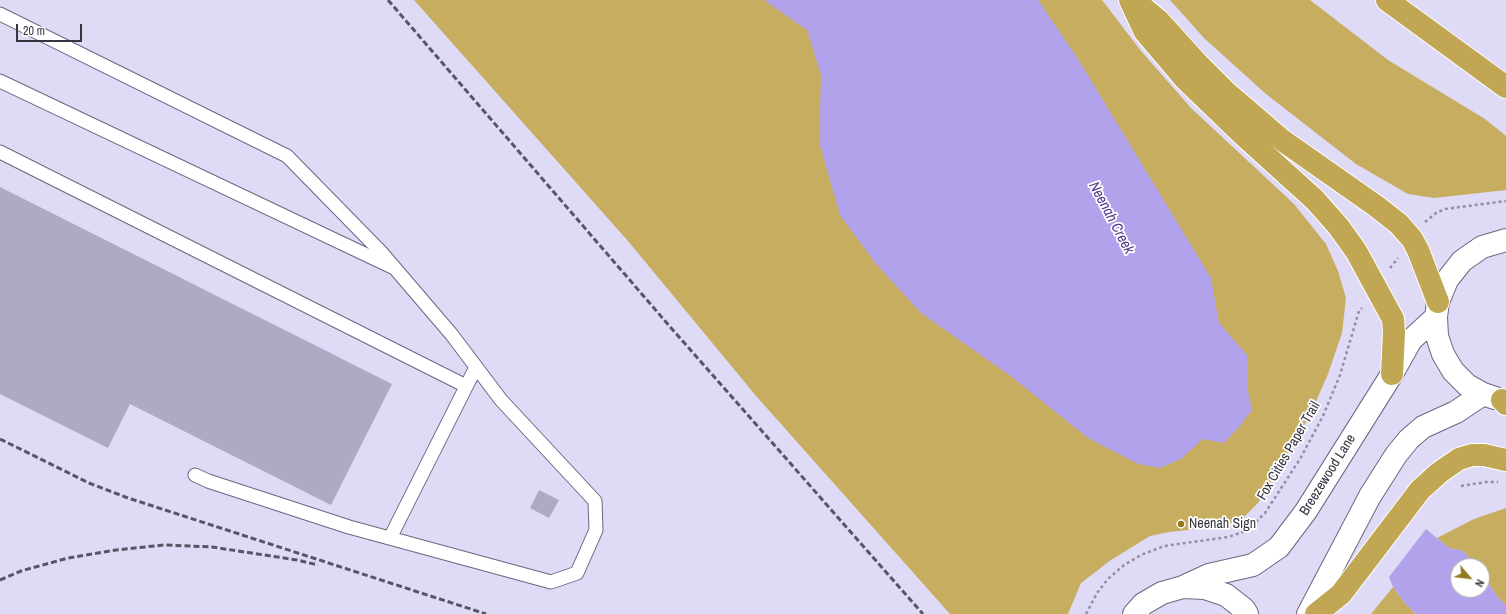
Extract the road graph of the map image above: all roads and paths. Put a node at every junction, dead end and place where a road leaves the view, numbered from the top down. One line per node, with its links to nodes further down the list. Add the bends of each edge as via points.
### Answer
1 (1130, 0): 12 (highway, via 1144,32 1184,78 1316,200 1356,251)
2 (1134, 0): 9 (highway, via 1159,21 1227,93 1282,140 1389,215)
3 (1387, 0): 6 (highway)
4 (0, 14): 11 (lane, via 287,156)
5 (0, 81): 11 (lane)
6 (1506, 87)
7 (0, 152): 16 (lane)
8 (1506, 201): 9 (path, Fox Cities Paper Trail, via 1436,212)
9 (1412, 239): 12 (path, Fox Cities Paper Trail); 13 (highway, via 1426,270)
10 (1506, 240): 13 (main road, via 1482,247 1462,261 1447,280)
11 (395, 269): 14 (lane)
12 (1377, 287): 15 (highway, via 1393,318); 24 (path, Fox Cities Paper Trail, via 1359,311 1340,375 1323,416 1300,459 1265,513 1248,528 1228,537 1164,546 1141,554 1108,579)
13 (1437, 310): 15 (main road, Breezewood Lane, via 1411,340); 17 (main road, via 1437,336 1443,354 1453,371 1467,384)
14 (476, 367): 16 (lane); 22 (lane, via 501,400 595,501 596,530 578,574 551,582)
15 (1392, 374): 23 (main road, Breezewood Lane, via 1306,511 1279,547 1253,565 1209,575)
16 (466, 386): 22 (lane)
17 (1499, 400): 27 (main road, via 1456,412 1423,427 1408,440 1370,496)
18 (1506, 460): 28 (highway, via 1472,455 1459,459 1440,472 1420,490 1340,594)
19 (195, 475): 22 (lane, via 349,527)
20 (1499, 483): 21 (path)
21 (1459, 486)
22 (390, 538)
23 (1183, 587): 25 (main road, via 1162,593 1143,604); 26 (main road, via 1205,588 1226,596)
24 (1086, 614)
25 (1134, 614)
26 (1247, 614)
27 (1308, 614)
28 (1316, 614)

